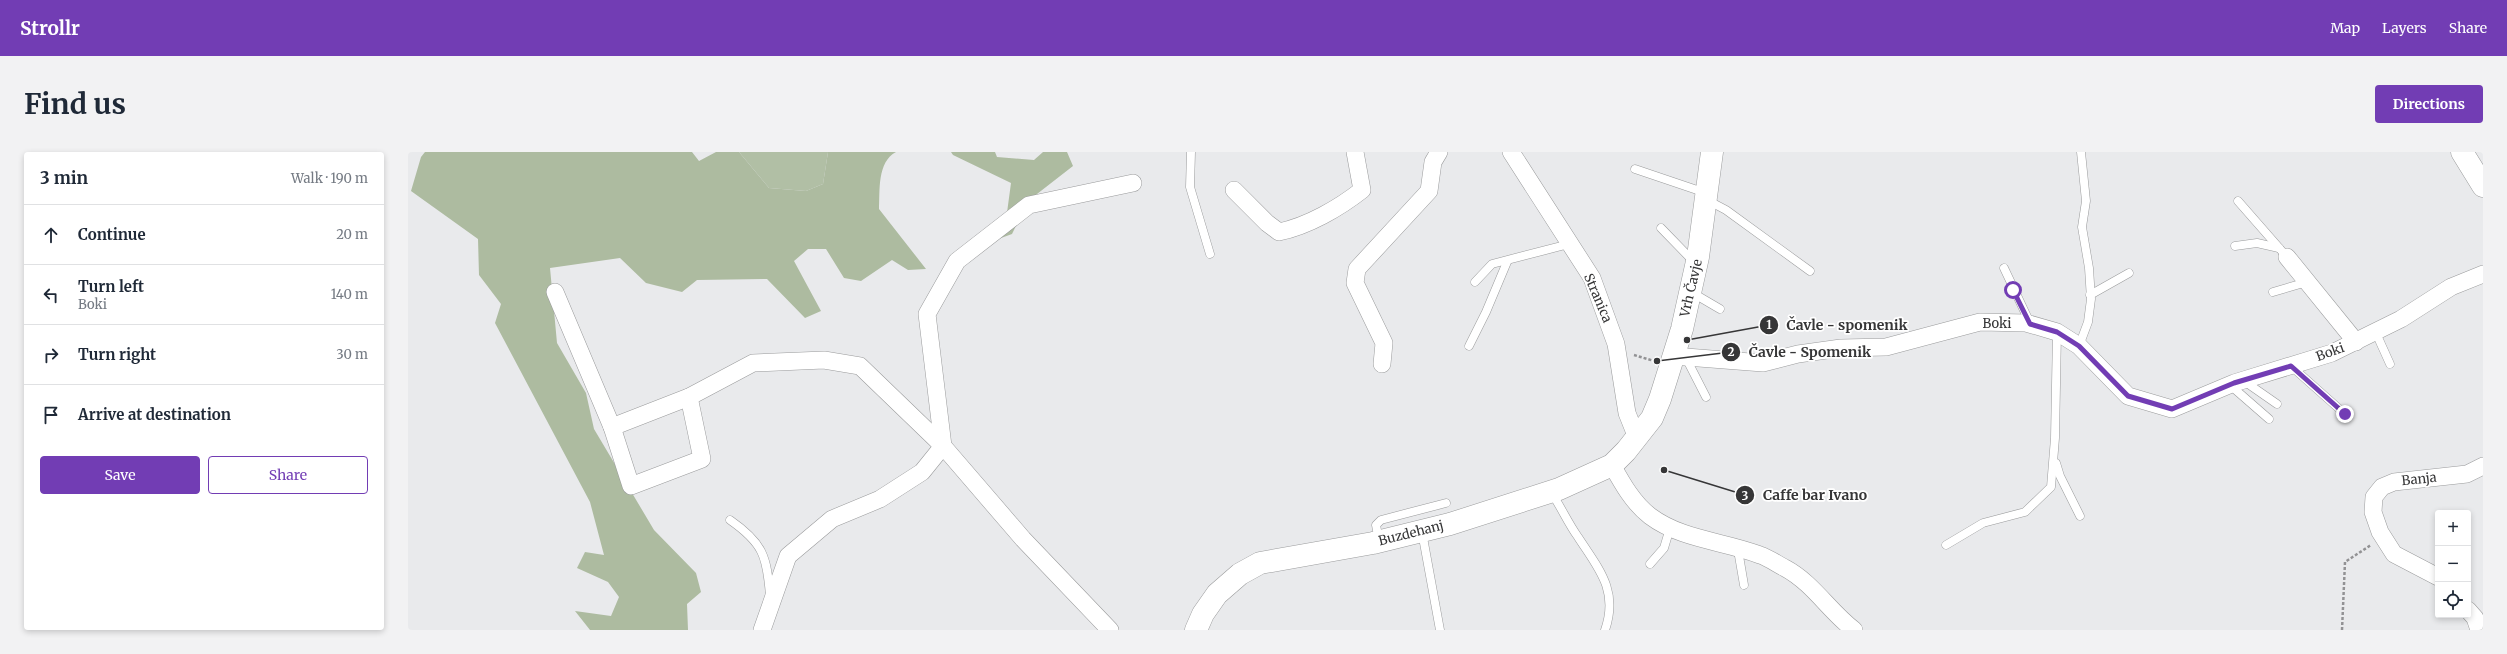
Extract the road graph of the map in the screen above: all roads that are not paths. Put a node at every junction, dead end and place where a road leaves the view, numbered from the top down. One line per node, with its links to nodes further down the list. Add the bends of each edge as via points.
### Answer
1 (1191, 152): 18 (lane, via 1190,187)
2 (1355, 152): 11 (street, via 1362,190 1347,202 1291,229 1279,232)
3 (1439, 152): 39 (street, via 1433,162 1428,191 1357,270 1355,283 1384,343)
4 (1511, 152): 15 (street, Stranica)
5 (1712, 152): 12 (main road, Vrh Čavje)
6 (2081, 152): 30 (lane, via 2086,201 2082,227)
7 (2462, 152): 10 (main road)
8 (1635, 168): 12 (lane)
9 (1133, 184): 50 (street, via 1029,206 957,261 927,314)
10 (2483, 186)
11 (1234, 190)
12 (1707, 197): 20 (main road, Vrh Čavje); 22 (lane)
13 (2238, 201): 17 (lane)
14 (1661, 228): 20 (lane)
15 (1569, 244): 19 (lane); 49 (street, Stranica, via 1592,278 1616,344 1627,413)
16 (2235, 246): 17 (lane, via 2256,243)
17 (2283, 253): 26 (street)
18 (1210, 254)
19 (1506, 262): 25 (lane, via 1492,264); 36 (lane, via 1486,312)
20 (1696, 265): 27 (main road, Vrh Čavje)
21 (2004, 268): 32 (lane)
22 (1810, 271)
23 (2129, 273): 30 (lane)
24 (2483, 274): 34 (street, Boki, via 2451,287)
25 (1475, 282)
26 (2307, 282): 29 (lane); 35 (street)
27 (1690, 291): 31 (lane); 38 (main road, Vrh Čavje)
28 (555, 292): 48 (street)
29 (2273, 292)
30 (2090, 295): 37 (lane, via 2088,322)
31 (1720, 309)
32 (2030, 324): 33 (street, Boki); 38 (street, Boki, via 1980,322 1886,348 1841,348 1763,363)
33 (2057, 332): 37 (street, Boki); 51 (lane)
34 (2376, 333): 35 (street, Boki); 40 (lane)
35 (2356, 342): 41 (street, Boki, via 2332,353)
36 (1468, 346)
37 (2079, 346): 42 (street, Boki, via 2128,396 2172,409)
38 (1671, 358): 44 (lane); 49 (main road, Vrh Čavje, via 1652,418)
39 (1382, 364)
40 (2390, 364)
41 (2291, 366): 42 (street, Boki); 46 (lane)
42 (2237, 383): 45 (lane); 47 (lane)
43 (689, 397): 48 (street); 48 (street, via 702,459 631,486); 50 (street, via 753,363 824,360 860,366)
44 (1706, 397)
45 (2277, 404)
46 (2345, 414)
47 (2269, 419)
48 (612, 427)
49 (1637, 438): 52 (main road, Buzdehanj)
50 (943, 446): 66 (street, via 922,472 880,499 832,519 788,556); 69 (street, via 1023,539)
51 (2054, 457): 56 (lane, via 2060,476); 61 (lane, via 2051,486 2025,512 1983,523)
52 (1612, 465): 54 (main road, Buzdehanj); 58 (street, via 1636,502 1649,516)
53 (2483, 466): 64 (street, Banja, via 2467,474 2394,482 2382,487 2374,497 2373,512 2383,537 2394,554)
54 (1551, 492): 59 (main road, Buzdehanj); 72 (lane, via 1601,571 1607,585 1610,602)
55 (1446, 504): 60 (lane, via 1380,520 1376,525)
56 (2080, 516)
57 (730, 520): 66 (lane, via 749,533 761,550 768,566)
58 (1670, 528): 62 (street); 63 (lane, via 1664,548)
59 (1421, 531): 60 (main road, Buzdehanj); 71 (lane)
60 (1379, 541): 70 (main road, Buzdehanj, via 1260,563 1240,574 1217,594 1203,614)
61 (1946, 545)
62 (1738, 550): 65 (lane); 73 (street, via 1761,555 1787,569 1810,585 1836,616)
63 (1650, 564)
64 (2435, 575)
65 (1744, 585)
66 (770, 608): 68 (street)
67 (2471, 613): 74 (street)
68 (762, 630)
69 (1110, 630)
70 (1196, 630)
71 (1440, 630)
72 (1605, 630)
73 (1854, 630)
74 (2479, 630)

